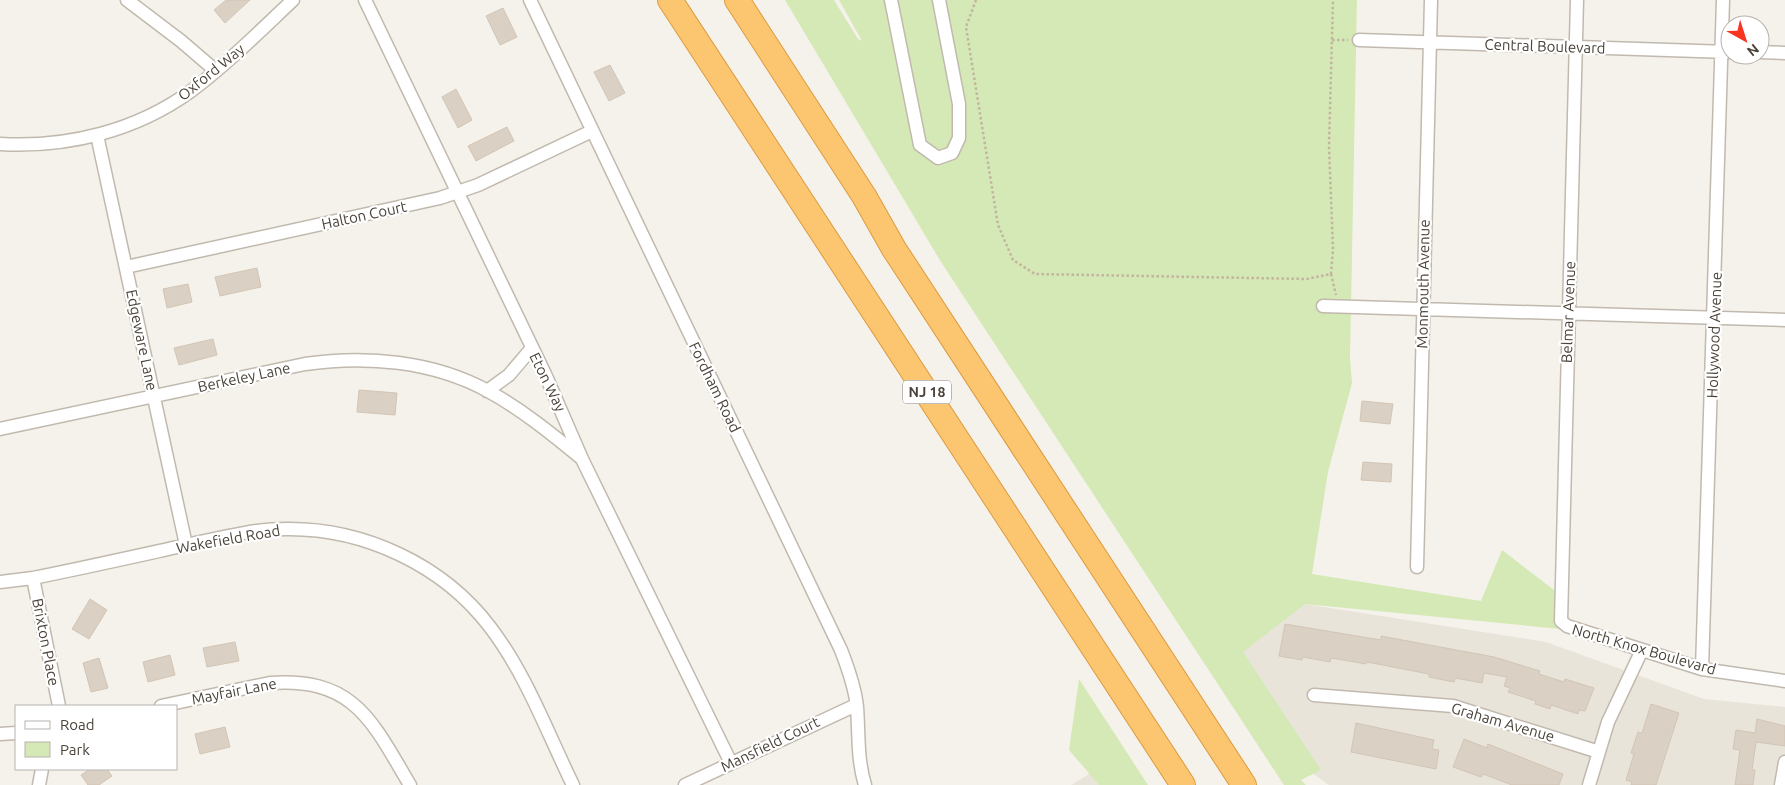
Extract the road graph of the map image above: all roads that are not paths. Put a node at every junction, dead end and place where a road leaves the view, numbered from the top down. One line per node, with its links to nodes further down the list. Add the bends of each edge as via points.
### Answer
1 (127, 0): 20 (street)
2 (293, 0): 20 (street, Oxford Way)
3 (365, 0): 24 (street, Eton Way)
4 (530, 0): 21 (street, Fordham Road)
5 (670, 0): 59 (highway, NJ 18)
6 (737, 0): 60 (highway, via 864,196 894,249)
7 (891, 0): 8 (street, via 920,145 938,158 952,153 960,138 959,104)
8 (939, 0)
9 (1431, 0): 14 (street, Monmouth Avenue)
10 (1577, 0): 15 (street, Belmar Avenue)
11 (1723, 0): 12 (street, Hollywood Avenue)
12 (1724, 15)
13 (1359, 40): 14 (street, Central Boulevard)
14 (1430, 42): 15 (street, Central Boulevard); 27 (street, Monmouth Avenue)
15 (1576, 47): 16 (street, Central Boulevard); 28 (street, Belmar Avenue)
16 (1720, 51)
17 (1770, 52): 18 (street)
18 (1785, 53)
19 (1725, 65): 29 (street, Hollywood Avenue)
20 (216, 71): 22 (street, Oxford Way, via 156,113)
21 (592, 131): 24 (street, Halton Court); 47 (street, Fordham Road, via 841,650 851,677)
22 (97, 135): 23 (street, Oxford Way, via 38,144); 25 (street, Edgeware Lane)
23 (0, 144)
24 (458, 193): 25 (street, Halton Court); 31 (street, Eton Way)
25 (126, 267): 33 (street, Edgeware Lane)
26 (1323, 306): 27 (street)
27 (1422, 309): 28 (street); 37 (street, Monmouth Avenue)
28 (1568, 314): 29 (street); 40 (street, Belmar Avenue, via 1560,612)
29 (1714, 318): 30 (street); 42 (street, Hollywood Avenue)
30 (1785, 320)
31 (532, 348): 32 (street, via 509,375); 35 (street, Eton Way)
32 (488, 391): 33 (street, Berkeley Lane, via 414,365 346,360 305,364); 35 (street, Berkeley Lane)
33 (154, 396): 34 (street, Berkeley Lane); 36 (street, Edgeware Lane)
34 (0, 429)
35 (582, 460): 52 (street, Eton Way)
36 (186, 546): 38 (street, Wakefield Road); 56 (street, Wakefield Road, via 260,531 316,530 373,543 431,572 471,606 503,645)
37 (1417, 567)
38 (33, 578): 39 (street, Wakefield Road); 45 (street, Brixton Place)
39 (0, 582)
40 (1563, 624): 41 (street, North Knox Boulevard)
41 (1642, 650): 42 (street, North Knox Boulevard); 50 (street, via 1608,722)
42 (1702, 669): 43 (street, North Knox Boulevard)
43 (1785, 681)
44 (1314, 695): 50 (street, Graham Avenue, via 1453,706)
45 (59, 705)
46 (166, 705): 55 (street, Mayfair Lane, via 270,682 319,685 344,696 368,717)
47 (856, 705): 52 (street, Mansfield Court); 58 (street, Fordham Road)
48 (15, 733): 49 (street)
49 (0, 734)
50 (1599, 752): 61 (street)
51 (1785, 762): 62 (street)
52 (731, 763): 57 (street, Mansfield Court)
53 (42, 770): 54 (street)
54 (39, 785)
55 (410, 785)
56 (573, 785)
57 (685, 785)
58 (865, 785)
59 (1183, 785)
60 (1244, 785)
61 (1590, 785)
62 (1781, 785)

